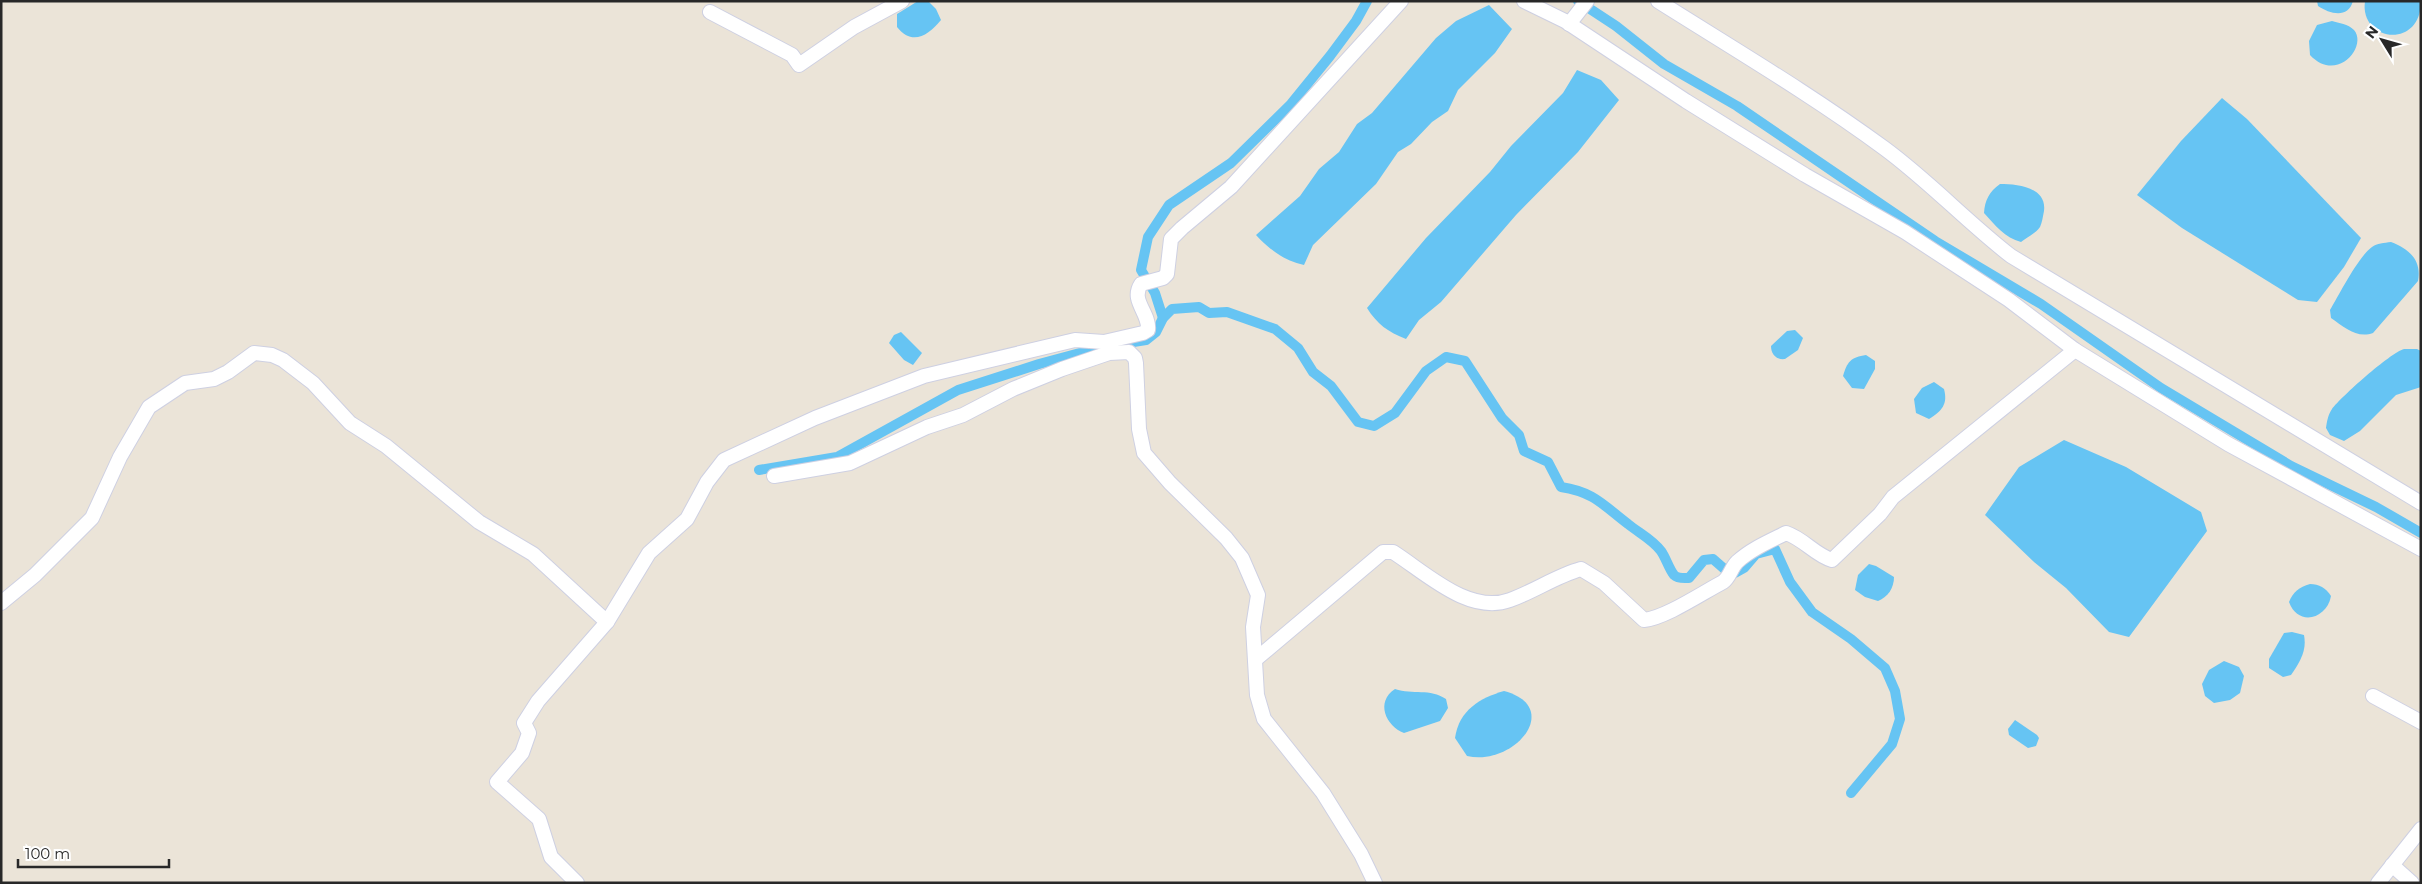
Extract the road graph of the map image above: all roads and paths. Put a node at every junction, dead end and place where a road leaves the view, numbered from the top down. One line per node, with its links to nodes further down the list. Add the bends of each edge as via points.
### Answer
1 (902, 1): 6 (street, via 854,27 799,65 792,55)
2 (1401, 1): 13 (street, via 1231,187 1171,239 1167,274 1141,284 1137,290 1148,330 1112,341 1075,340 924,376 815,418 724,460 707,482 688,520 649,553)
3 (1524, 1): 7 (street)
4 (1587, 1): 7 (street)
5 (1658, 1): 10 (street, via 1866,135 2011,256)
6 (710, 12)
7 (1571, 22): 8 (street, via 1781,160 1905,232 2009,300)
8 (2075, 350): 11 (street, via 2279,473); 14 (street, via 1893,497 1832,560 1822,557 1805,542 1786,532 1736,563 1723,582 1671,611 1644,620 1604,583 1581,568 1498,604 1465,597 1393,552 1383,552)
9 (774, 476): 14 (street, via 850,463 1062,369 1110,353 1129,352 1136,363 1139,428 1144,453 1226,538 1242,558 1258,595 1253,627)
10 (2421, 503)
11 (2421, 549)
12 (1, 603): 13 (street, via 35,575 92,518 120,457 149,406 185,383 221,376 254,353 283,360 313,384 350,423 386,446 479,522 533,554)
13 (607, 622): 19 (street, via 538,701 524,722 529,732 522,752 497,782 540,819 551,857)
14 (1255, 660): 20 (street, via 1257,695 1264,719 1323,793)
15 (2373, 696): 16 (street)
16 (2421, 722)
17 (2421, 829): 18 (street)
18 (2392, 865): 21 (street); 22 (street)
19 (577, 883)
20 (1375, 883)
21 (2378, 883)
22 (2412, 883)

